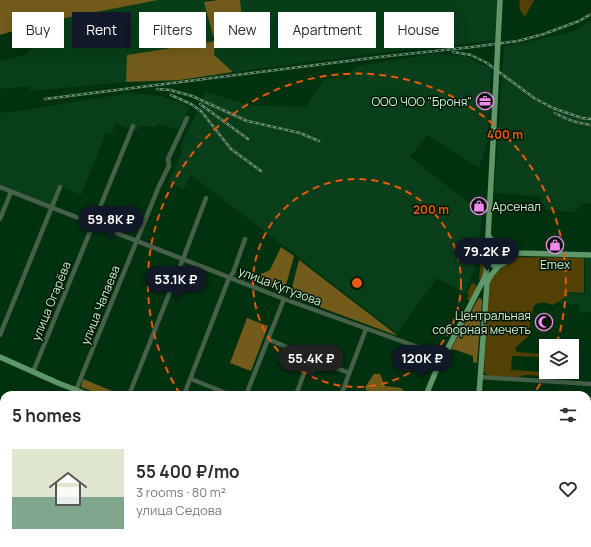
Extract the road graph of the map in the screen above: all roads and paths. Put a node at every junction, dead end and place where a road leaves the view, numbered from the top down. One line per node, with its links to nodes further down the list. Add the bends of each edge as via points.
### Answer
1 (500, 0): 11 (main road, bridge)
2 (187, 118): 13 (street, улица Чапаева, via 168,159 169,166)
3 (133, 126): 10 (street, улица Огарёва)
4 (0, 187): 6 (street, улица Кутузова)
5 (60, 187): 8 (street)
6 (11, 192): 8 (street, улица Кутузова); 9 (street)
7 (206, 198): 18 (street)
8 (52, 208): 10 (street, улица Кутузова); 28 (street)
9 (0, 219)
10 (93, 224): 13 (street, улица Кутузова); 33 (street, улица Огарёва)
11 (488, 234): 14 (main road); 17 (main road)
12 (245, 239): 22 (street, via 234,273)
13 (137, 241): 18 (street, улица Кутузова); 38 (street, улица Чапаева)
14 (500, 248): 15 (main road); 17 (main road, via 492,248); 19 (main road, via 506,254)
15 (519, 253): 16 (main road); 19 (main road)
16 (591, 255)
17 (487, 256): 20 (main road, via 491,264); 23 (main road, via 486,272)
18 (183, 259): 22 (street, улица Кутузова); 39 (street)
19 (506, 260): 20 (main road)
20 (499, 266): 21 (main road)
21 (491, 275): 23 (main road); 26 (main road, via 488,278)
22 (229, 278): 25 (street, улица Кутузова); 36 (street)
23 (481, 285): 24 (main road)
24 (474, 298): 26 (main road, via 482,297); 30 (main road)
25 (284, 299): 27 (street, улица Кутузова); 29 (street)
26 (485, 304): 35 (main road)
27 (366, 328): 30 (street, улица Кутузова); 34 (street)
28 (0, 335)
29 (268, 339): 32 (street); 42 (street)
30 (443, 356): 45 (main road)
31 (0, 357): 33 (main road)
32 (310, 358): 34 (street); 43 (street)
33 (33, 372): 38 (main road)
34 (349, 373): 44 (street)
35 (480, 377): 37 (street); 46 (main road)
36 (191, 379): 40 (street); 41 (street)
37 (591, 384)
38 (76, 390)
39 (131, 391)
40 (186, 391)
41 (221, 391)
42 (248, 391)
43 (298, 391)
44 (342, 391)
45 (427, 391)
46 (479, 391)

